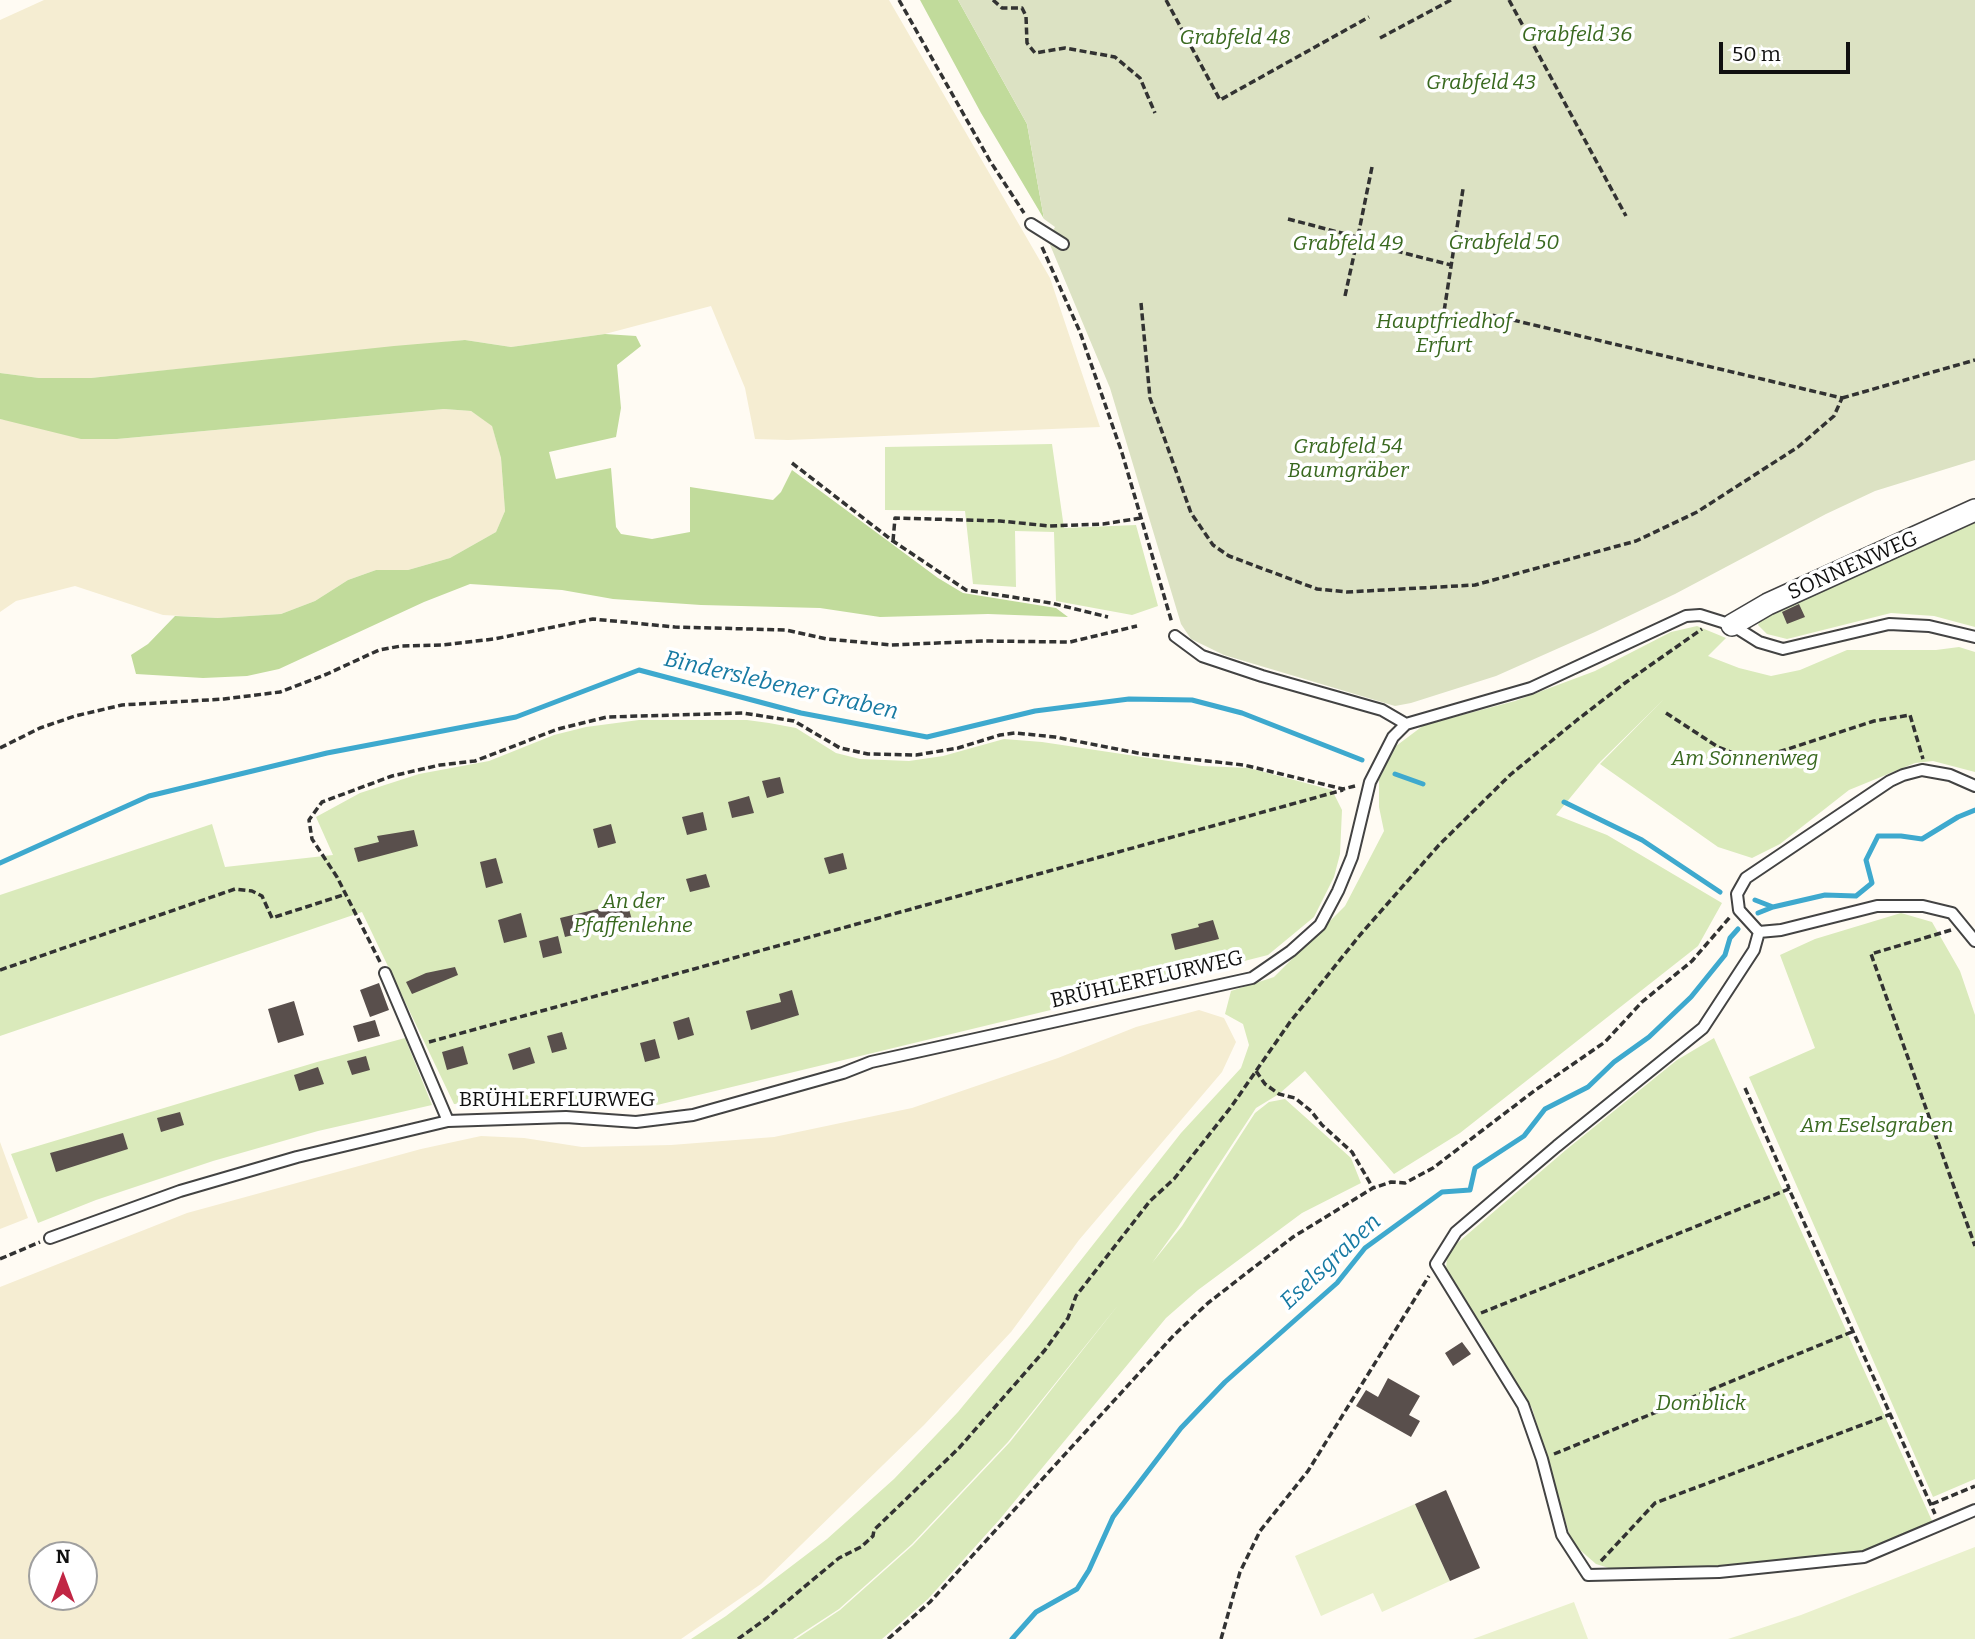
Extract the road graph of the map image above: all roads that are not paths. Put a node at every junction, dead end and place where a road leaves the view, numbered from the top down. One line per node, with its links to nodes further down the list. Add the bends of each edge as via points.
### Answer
1 (1031, 223): 2 (lane)
2 (1063, 244)
3 (1975, 510): 4 (street, SONNENWEG)
4 (1723, 623): 6 (lane, via 1783,649 1889,624 1929,626); 7 (lane, via 1700,615 1686,616 1531,688)
5 (1175, 636): 7 (lane, via 1202,656 1382,710)
6 (1975, 637)
7 (1406, 724): 12 (lane, BRÜHLERFLURWEG, via 1393,737 1370,782 1352,857 1321,925 1252,978 871,1062 693,1115 636,1122 566,1117)
8 (1975, 786): 9 (lane, via 1926,771 1903,775 1746,878 1737,894 1739,910)
9 (1759, 932): 10 (lane, via 1877,906 1923,906 1952,914); 14 (lane, via 1754,950 1703,1028 1456,1232 1436,1264 1523,1405 1562,1535 1588,1575 1719,1573 1864,1557)
10 (1975, 941)
11 (385, 973): 12 (lane, BRÜHLERFLURWEG)
12 (448, 1121): 13 (lane, BRÜHLERFLURWEG, via 180,1191)
13 (50, 1238)
14 (1975, 1510)

